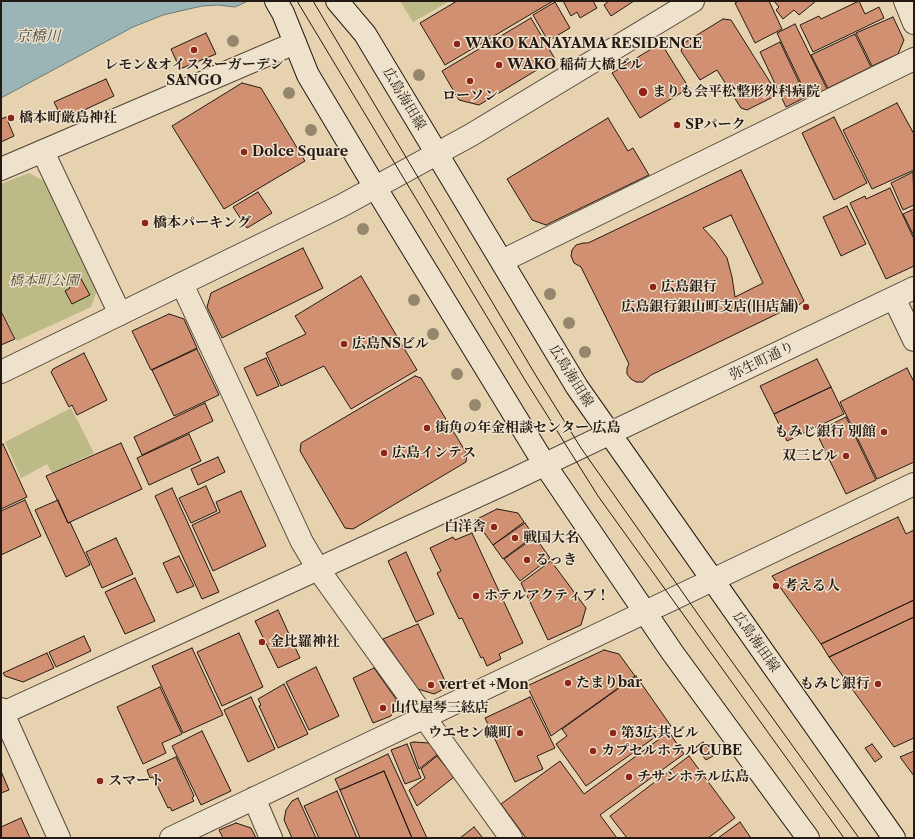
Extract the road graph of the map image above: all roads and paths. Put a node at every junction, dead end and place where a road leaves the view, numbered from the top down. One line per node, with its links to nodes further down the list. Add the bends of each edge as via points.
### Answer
1 (276, 1): 6 (street)
2 (337, 1): 9 (street, 広島海田線, via 365,34)
3 (693, 1): 9 (street, via 484,127)
4 (905, 1): 5 (street)
5 (914, 23)
6 (295, 43): 8 (street); 11 (street, via 308,75)
7 (914, 59): 12 (street)
8 (43, 152): 10 (street); 16 (street)
9 (436, 153): 11 (street); 12 (street, 広島海田線)
10 (1, 169)
11 (375, 187): 13 (street); 20 (street)
12 (502, 261): 19 (street, 広島海田線, via 577,387)
13 (182, 284): 16 (street); 22 (street, via 302,542)
14 (914, 288): 15 (street, 弥生町通り)
15 (894, 298): 17 (street); 19 (street, 弥生町通り)
16 (120, 314): 18 (street)
17 (914, 340)
18 (1, 372)
19 (609, 435): 20 (street, 弥生町通り); 23 (street, 広島海田線)
20 (545, 465): 22 (street, 弥生町通り); 24 (street)
21 (914, 484): 23 (street)
22 (318, 569): 25 (street, 弥生町通り); 26 (street)
23 (712, 580): 24 (street); 33 (street, 広島海田線)
24 (645, 612): 26 (street); 32 (street)
25 (2, 712): 28 (street)
26 (424, 718): 27 (street); 31 (street)
27 (254, 798): 29 (street); 30 (street)
28 (59, 838)
29 (171, 838)
30 (271, 838)
31 (511, 838)
32 (808, 838)
33 (894, 838)

